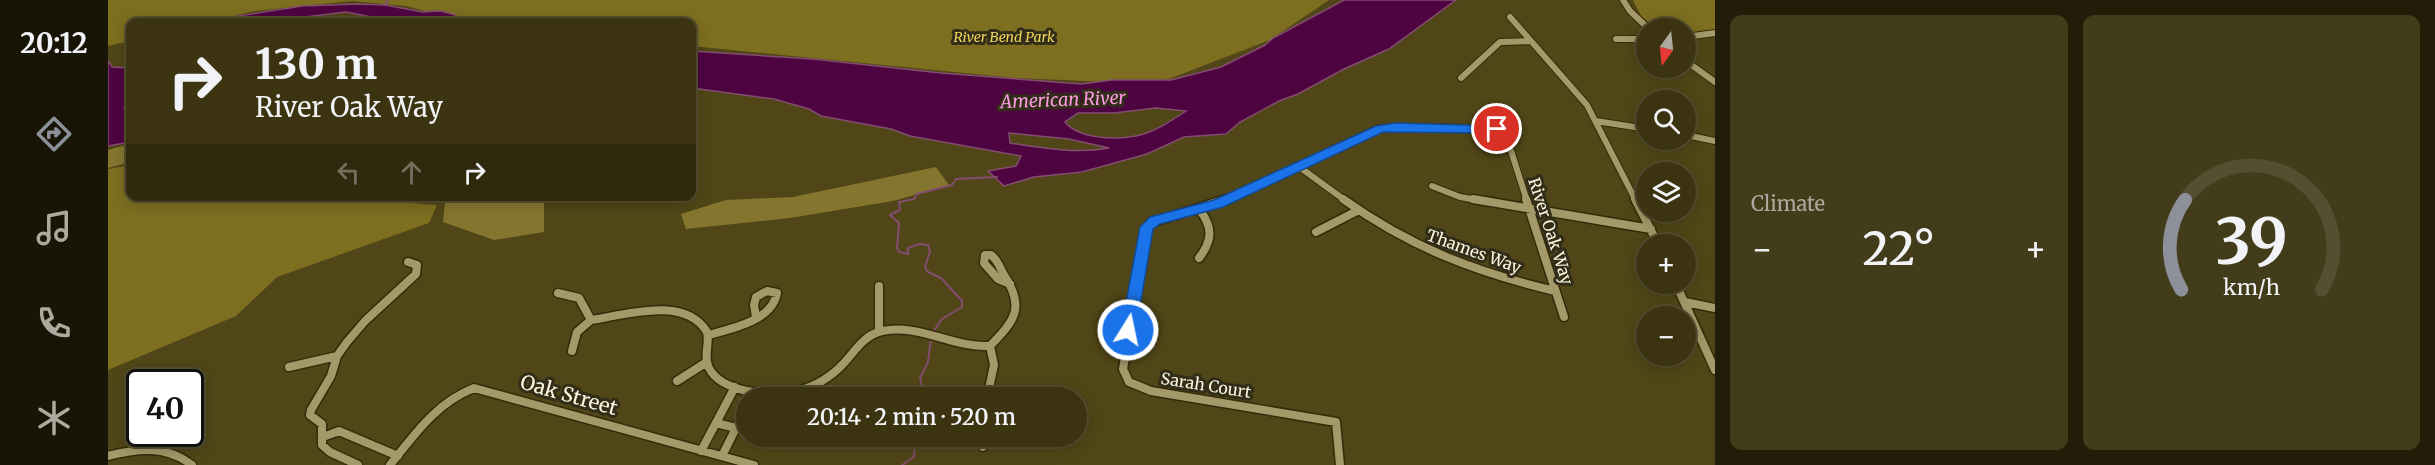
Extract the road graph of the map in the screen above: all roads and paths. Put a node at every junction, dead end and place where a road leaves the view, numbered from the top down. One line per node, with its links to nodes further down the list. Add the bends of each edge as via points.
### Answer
1 (1623, 0): 3 (street)
2 (1510, 17): 8 (street)
3 (1637, 18)
4 (1715, 33): 5 (street)
5 (1696, 36)
6 (1616, 39): 7 (street)
7 (1636, 39)
8 (1531, 41): 10 (street, via 1500,42); 12 (street, via 1587,105)
9 (1696, 68): 11 (street)
10 (1461, 78)
11 (1715, 82)
12 (1596, 121): 13 (street); 22 (street)
13 (1636, 127)
14 (1696, 137): 15 (street)
15 (1715, 141)
16 (1298, 166): 18 (street, River Oak Way); 19 (street, River Oak Way, via 1380,128 1490,128 1507,138); 20 (street, Thames Way)
17 (1432, 186): 19 (street, via 1460,197)
18 (1199, 209): 21 (street, River Oak Way); 25 (street, via 1212,231)
19 (1530, 209): 22 (street); 29 (street, River Oak Way)
20 (1359, 210): 23 (street); 29 (street, Thames Way, via 1408,240 1457,263)
21 (1151, 223): 60 (street, Sarah Court, via 1147,227 1125,350 1123,369 1129,382 1150,391 1336,422)
22 (1651, 229): 24 (street)
23 (1316, 232)
24 (1653, 234)
25 (1199, 258)
26 (408, 262): 41 (street, via 417,264 416,274 370,317)
27 (1010, 284): 39 (street, via 1019,304 1017,315)
28 (879, 286): 37 (street)
29 (1555, 291): 35 (street, River Oak Way)
30 (558, 293): 36 (street, via 580,297)
31 (1681, 294): 32 (street)
32 (1685, 302): 33 (street); 44 (street)
33 (1715, 308)
34 (756, 317): 38 (street, via 736,328)
35 (1564, 317)
36 (591, 320): 38 (street, via 674,312 695,319); 40 (street, via 578,330)
37 (879, 331): 39 (street, via 900,330); 47 (street)
38 (708, 335): 42 (street)
39 (990, 346): 48 (street, via 995,363)
40 (572, 351)
41 (337, 356): 43 (street); 51 (street, via 330,379 310,407 310,415 322,424)
42 (707, 362): 45 (street); 46 (street, via 712,373)
43 (289, 366)
44 (1715, 370)
45 (677, 381)
46 (735, 387): 49 (street)
47 (816, 387)
48 (990, 387)
49 (716, 423): 50 (street); 52 (street)
50 (736, 428): 55 (street)
51 (323, 437): 54 (street, via 339,431); 57 (street, via 322,445 330,452)
52 (701, 451): 54 (street, Oak Street, via 474,388 442,404); 55 (street, Oak Street)
53 (108, 456): 56 (street, via 153,449 174,453)
54 (398, 456): 58 (street, Oak Street)
55 (722, 456): 59 (street, Oak Street)
56 (192, 465)
57 (358, 465)
58 (390, 465)
59 (754, 465)
60 (1340, 465)

